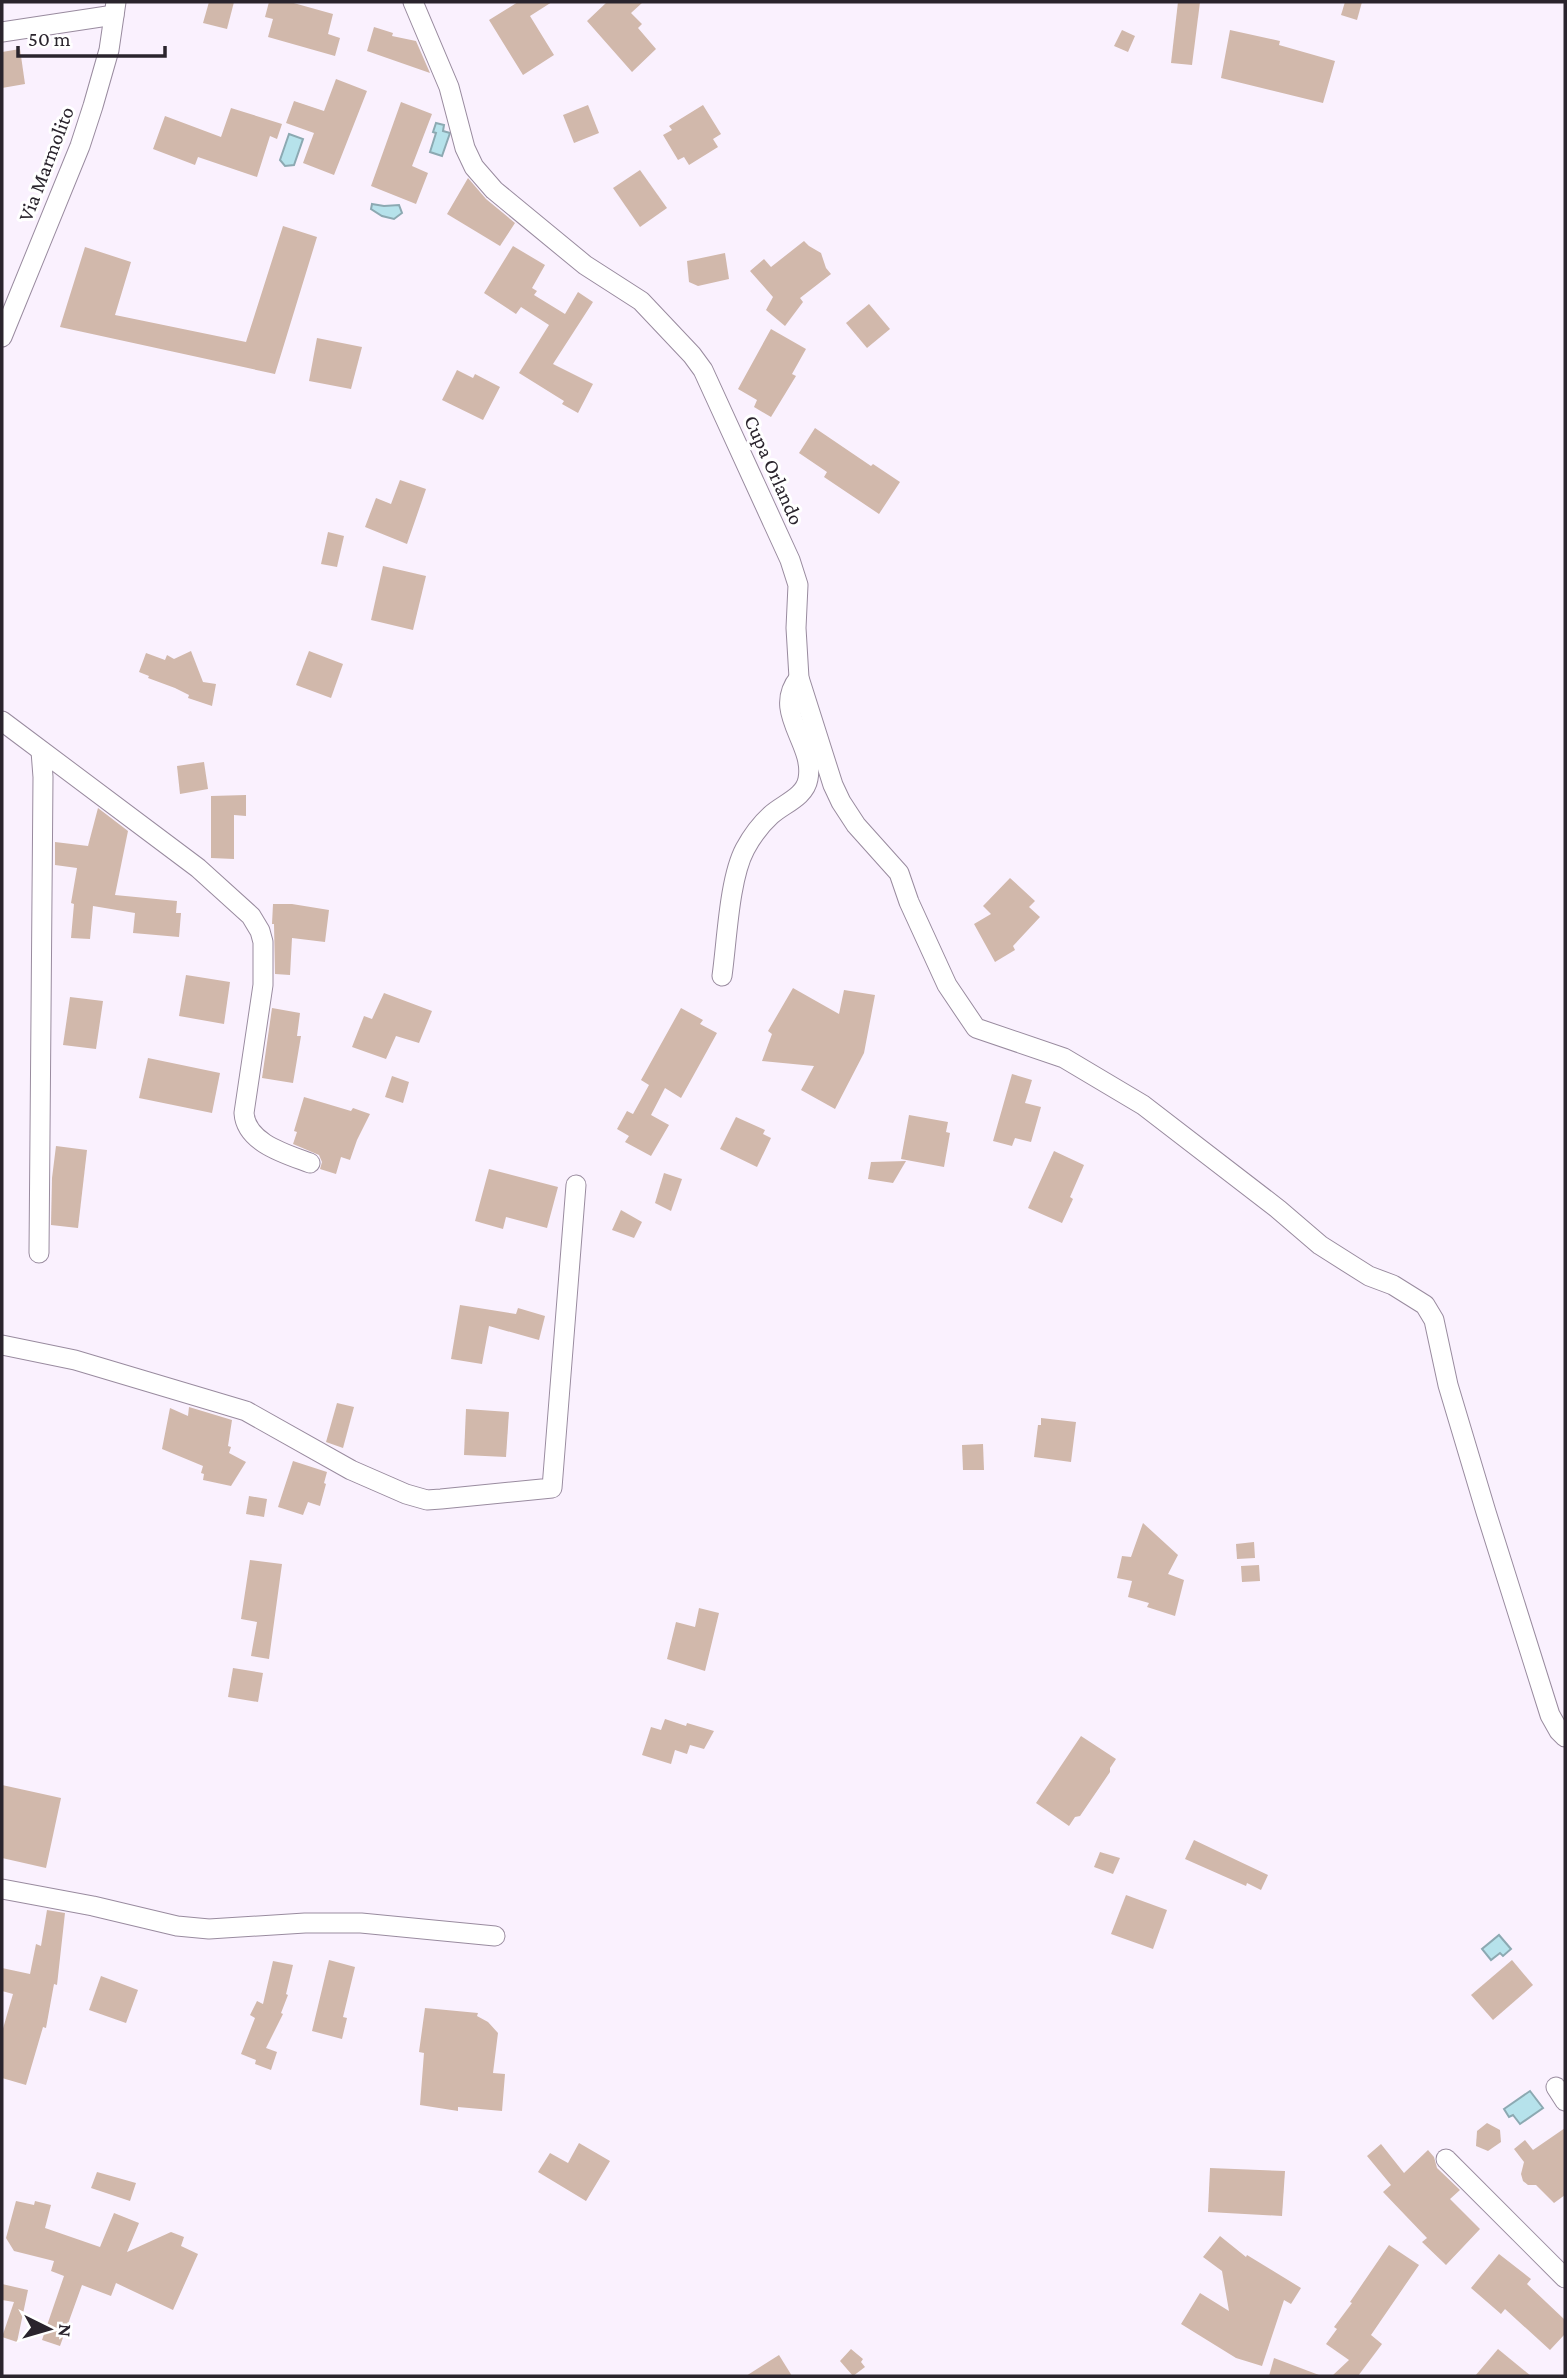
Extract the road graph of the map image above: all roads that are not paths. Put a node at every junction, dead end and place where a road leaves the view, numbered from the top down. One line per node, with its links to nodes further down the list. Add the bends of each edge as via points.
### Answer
1 (413, 2): 5 (street, Cupa Orlando, via 449,87 474,167 494,190 585,265 641,301 704,370 798,585)
2 (115, 8): 3 (street); 4 (street, Via Marmolito, via 109,50 80,146)
3 (2, 32)
4 (2, 337)
5 (799, 678): 8 (street, via 787,701 809,777 805,790 773,813 743,852); 13 (street, Cupa Orlando, via 841,802 899,873 947,985 976,1028 1064,1058 1143,1105 1320,1245 1425,1305 1434,1320 1448,1385 1550,1715)
6 (2, 721): 7 (street)
7 (41, 751): 9 (street, via 198,867 251,916 263,942 262,985 245,1124 253,1135); 11 (street)
8 (722, 976)
9 (310, 1163)
10 (576, 1185): 12 (street, via 552,1488 427,1500 351,1470 246,1411 75,1360)
11 (39, 1253)
12 (2, 1345)
13 (1565, 1737)
14 (2, 1889): 15 (street, via 177,1926 209,1929 361,1923)
15 (495, 1936)
16 (1446, 2159): 17 (street)
17 (1565, 2278)

